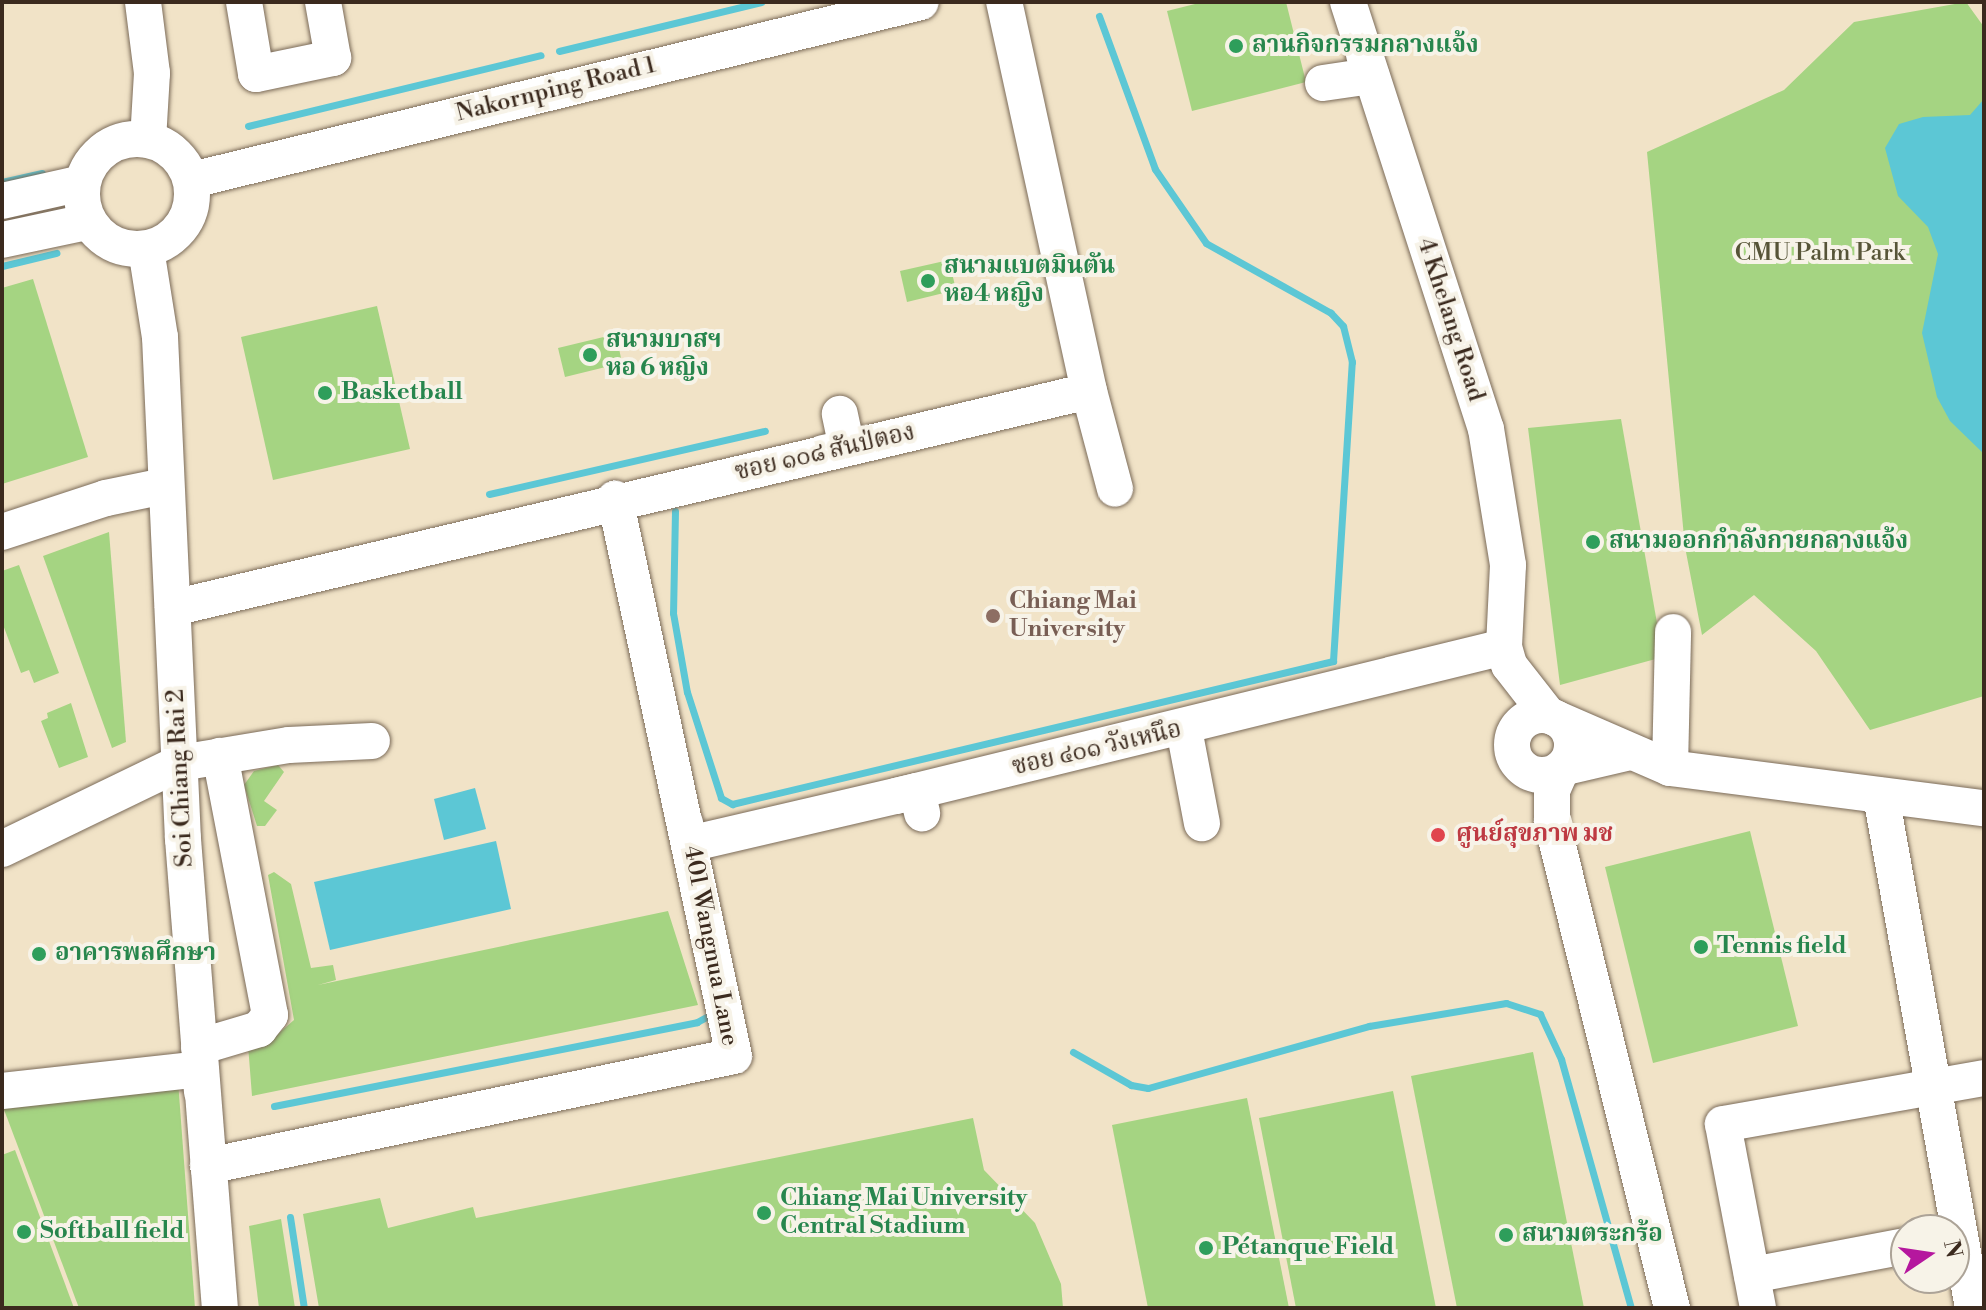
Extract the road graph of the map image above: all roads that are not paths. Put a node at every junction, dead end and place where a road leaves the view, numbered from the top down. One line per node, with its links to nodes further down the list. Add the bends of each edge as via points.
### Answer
1 (143, 2): 9 (street, via 152,73)
2 (244, 2): 3 (street, via 256,74 333,58)
3 (323, 2)
4 (921, 2): 10 (street, Nakornping Road 1, via 840,26 623,60 461,126)
5 (1004, 2): 16 (street)
6 (1348, 2): 7 (street, 4 Khelang Road)
7 (1371, 76): 8 (street); 23 (street, 4 Khelang Road, via 1486,429 1508,565)
8 (1323, 83)
9 (148, 140): 10 (street, via 177,156); 11 (street, via 118,142 93,160)
10 (192, 180): 15 (street, via 186,219 177,233)
11 (82, 183): 12 (street); 13 (street)
12 (2, 201)
13 (87, 222): 14 (street); 15 (street, via 106,240)
14 (2, 240)
15 (146, 249): 17 (street, Soi Chiang Rai 2, via 160,337)
16 (1089, 391): 18 (street); 19 (street, via 844,431)
17 (164, 486): 20 (street, via 106,498); 21 (street, Soi Chiang Rai 2)
18 (1115, 489)
19 (615, 499): 21 (street); 39 (street, 401 Wangnua Lane)
20 (2, 532)
21 (173, 608): 31 (street, Soi Chiang Rai 2)
22 (1673, 632): 33 (street)
23 (1507, 656): 24 (street); 25 (street, ซอย ๔๐๑ วังเหนึอ); 28 (street, 4 Khelang Road)
24 (1554, 718): 28 (street, via 1522,722 1514,733); 29 (street); 32 (street, via 1572,744)
25 (1230, 728): 26 (street, ซอย ๔๐๑ วังเหนึอ); 35 (street)
26 (1184, 729): 35 (street, ซอย ๔๐๑ วังเหนึอ); 38 (street)
27 (372, 741): 30 (street, via 289,745)
28 (1513, 752): 32 (street, via 1524,769 1536,775); 37 (street, 4 Khelang Road, via 1529,791)
29 (1626, 753): 32 (street); 33 (street)
30 (220, 756): 31 (street); 41 (street, via 270,1015 259,1029)
31 (180, 763): 40 (street); 41 (street, Soi Chiang Rai 2)
32 (1562, 768): 37 (street, via 1552,790)
33 (1670, 768): 34 (street)
34 (1881, 796): 36 (street); 43 (street)
35 (920, 802): 39 (street, ซอย ๔๐๑ วังเหนึอ)
36 (1984, 808)
37 (1552, 822): 51 (street, via 1595,941 1617,1143)
38 (1202, 823)
39 (689, 844): 45 (street, 401 Wangnua Lane, via 734,1056 728,1061)
40 (2, 849)
41 (200, 1058): 44 (street); 45 (street, Soi Chiang Rai 2)
42 (1984, 1078): 43 (street)
43 (1934, 1087): 46 (street); 49 (street, via 1723,1124)
44 (2, 1091)
45 (208, 1166): 50 (street, Soi Chiang Rai 2)
46 (1961, 1214)
47 (1890, 1251): 49 (street)
48 (1970, 1277): 52 (street)
49 (1755, 1291)
50 (220, 1308)
51 (1672, 1308)
52 (1973, 1308)

